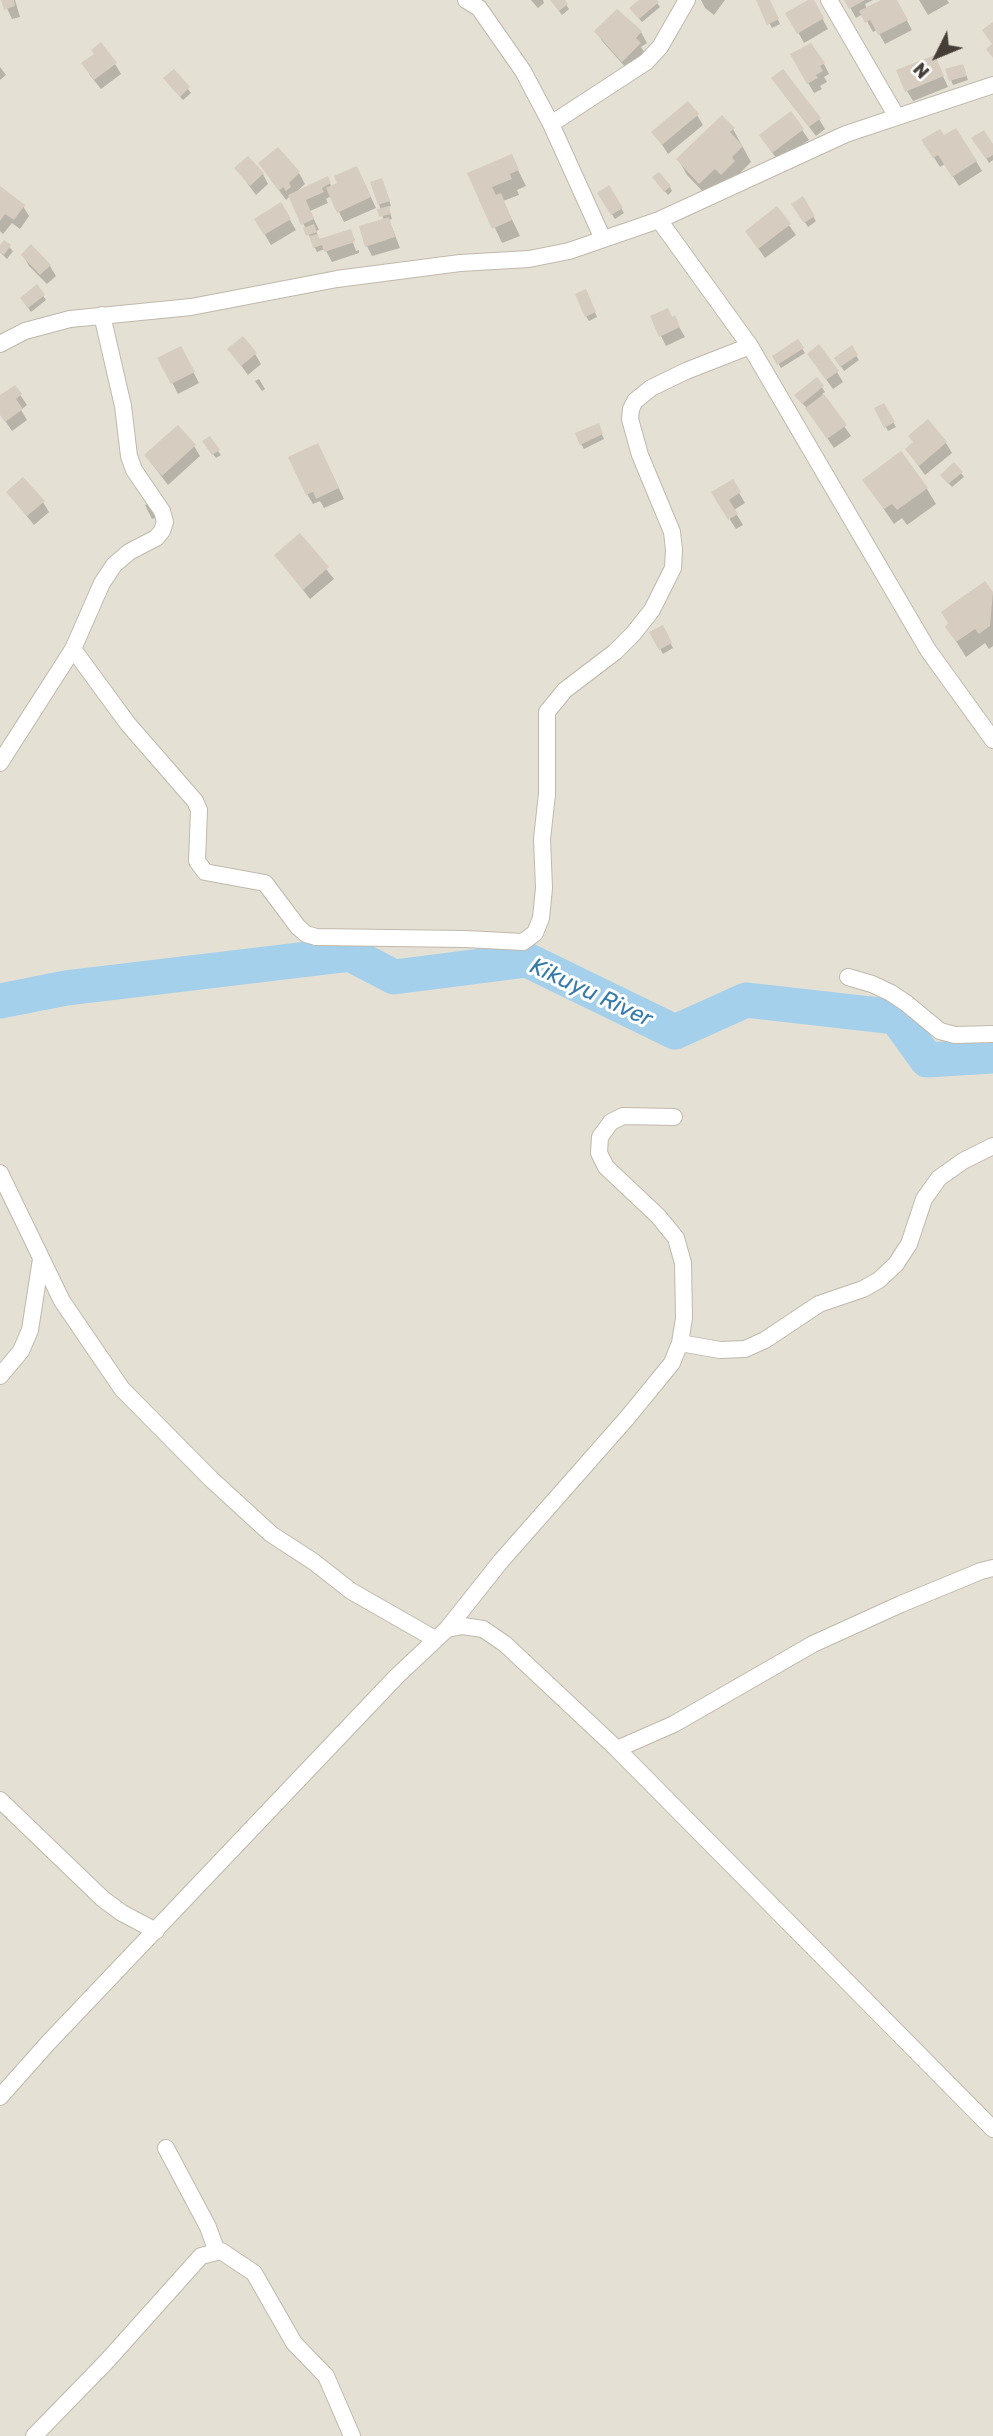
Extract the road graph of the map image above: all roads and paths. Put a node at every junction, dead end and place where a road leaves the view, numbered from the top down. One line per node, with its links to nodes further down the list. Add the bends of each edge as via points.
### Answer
1 (466, 0): 6 (street, via 479,8 500,36)
2 (687, 0): 6 (street, via 646,62)
3 (829, 0): 5 (street)
4 (993, 85): 5 (street)
5 (897, 117): 7 (street, via 846,134)
6 (551, 124): 8 (street)
7 (659, 220): 8 (street); 11 (street)
8 (603, 239): 9 (street, via 528,258 378,273 191,307)
9 (102, 316): 10 (street, via 25,331); 12 (street, via 123,406 129,456 164,522 156,538 114,565)
10 (0, 344)
11 (750, 346): 12 (street, via 651,388 631,409 640,455 672,532 673,568 652,610 633,634 565,690 547,712 541,918 536,933 523,942 316,937 298,927 265,883 205,872 197,861 199,810 195,801 128,724); 13 (street, via 928,650)
12 (73, 649): 14 (street)
13 (993, 740)
14 (0, 763)
15 (848, 977): 16 (street, via 891,993 940,1031)
16 (993, 1034)
17 (674, 1117): 21 (street, via 623,1116 600,1136 599,1153 606,1167 676,1238 683,1264)
18 (993, 1146): 21 (street, via 939,1178 924,1199 909,1244 880,1280 818,1304 745,1349)
19 (0, 1173): 20 (street)
20 (41, 1259): 22 (street, via 30,1330 21,1351); 24 (street, via 62,1301 122,1388 211,1479 271,1534 351,1591)
21 (680, 1343): 24 (street, via 656,1384)
22 (0, 1376)
23 (993, 1568): 25 (street, via 813,1644 674,1724)
24 (441, 1634): 25 (street, via 463,1626 483,1629 505,1644); 27 (street)
25 (617, 1749): 29 (street)
26 (0, 1800): 27 (street, via 103,1899)
27 (156, 1931): 28 (street)
28 (0, 2097)
29 (993, 2129)
30 (166, 2148): 31 (street)
31 (217, 2252): 32 (street, via 201,2256); 33 (street, via 254,2273 294,2343 326,2376)
32 (34, 2436)
33 (352, 2436)

